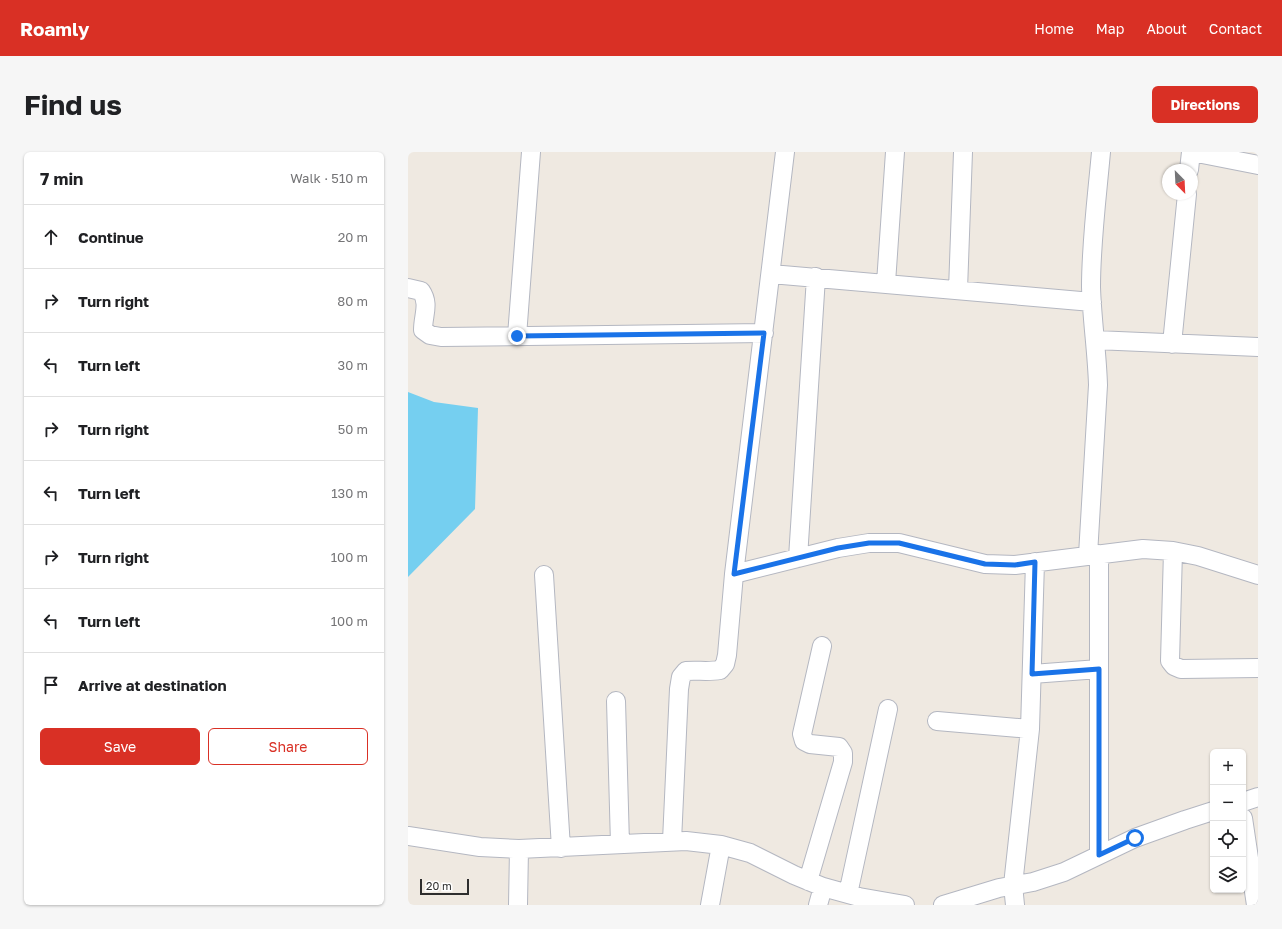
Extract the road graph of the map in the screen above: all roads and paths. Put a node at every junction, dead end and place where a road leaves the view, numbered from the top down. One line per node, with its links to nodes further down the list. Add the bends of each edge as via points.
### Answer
1 (531, 152): 18 (street)
2 (785, 152): 11 (street)
3 (895, 152): 13 (street)
4 (963, 152): 15 (street)
5 (1101, 152): 16 (street, via 1092,258)
6 (1192, 152): 7 (street); 8 (street)
7 (1227, 156): 9 (street)
8 (1190, 164)
9 (1258, 165)
10 (1186, 200): 20 (street)
11 (771, 274): 12 (street); 17 (street)
12 (816, 277): 13 (street); 24 (street)
13 (886, 283): 15 (street)
14 (408, 288): 18 (street, via 421,291 426,297 423,330 430,335)
15 (958, 290): 16 (street)
16 (1092, 302): 19 (street)
17 (764, 333): 18 (street); 27 (street)
18 (517, 336)
19 (1095, 340): 20 (street); 23 (street, via 1098,385)
20 (1172, 344): 21 (street)
21 (1258, 347)
22 (1173, 551): 23 (street, via 1143,549); 28 (street); 30 (street, via 1170,661 1182,669)
23 (1094, 554): 25 (street); 31 (street)
24 (798, 558): 25 (street, via 869,543 899,543 985,564 1015,565); 27 (street)
25 (1035, 562): 32 (street)
26 (544, 574): 45 (street)
27 (734, 574): 42 (street, via 725,664 720,670 686,671 681,677)
28 (1258, 575)
29 (822, 646): 48 (street, via 802,734 804,740 810,744 839,747 843,753 843,762)
30 (1258, 668)
31 (1099, 669): 32 (street); 47 (street)
32 (1032, 674): 36 (street)
33 (616, 701): 43 (street)
34 (888, 710): 50 (street)
35 (937, 721): 36 (street)
36 (1030, 729): 49 (street)
37 (1258, 798): 38 (street)
38 (1246, 801)
39 (1210, 812): 47 (street, via 1135,838)
40 (1243, 821): 57 (street)
41 (408, 836): 46 (street, via 480,847)
42 (672, 841): 43 (street); 44 (street)
43 (620, 844): 45 (street)
44 (721, 845): 48 (street, via 750,852); 53 (street)
45 (561, 848): 46 (street)
46 (519, 849): 52 (street)
47 (1099, 855): 49 (street, via 1064,872 1033,882)
48 (815, 884): 50 (street); 54 (street)
49 (1013, 885): 55 (street); 56 (street)
50 (848, 894): 51 (street)
51 (893, 904)
52 (518, 905)
53 (710, 905)
54 (818, 905)
55 (943, 905)
56 (1015, 905)
57 (1256, 905)

